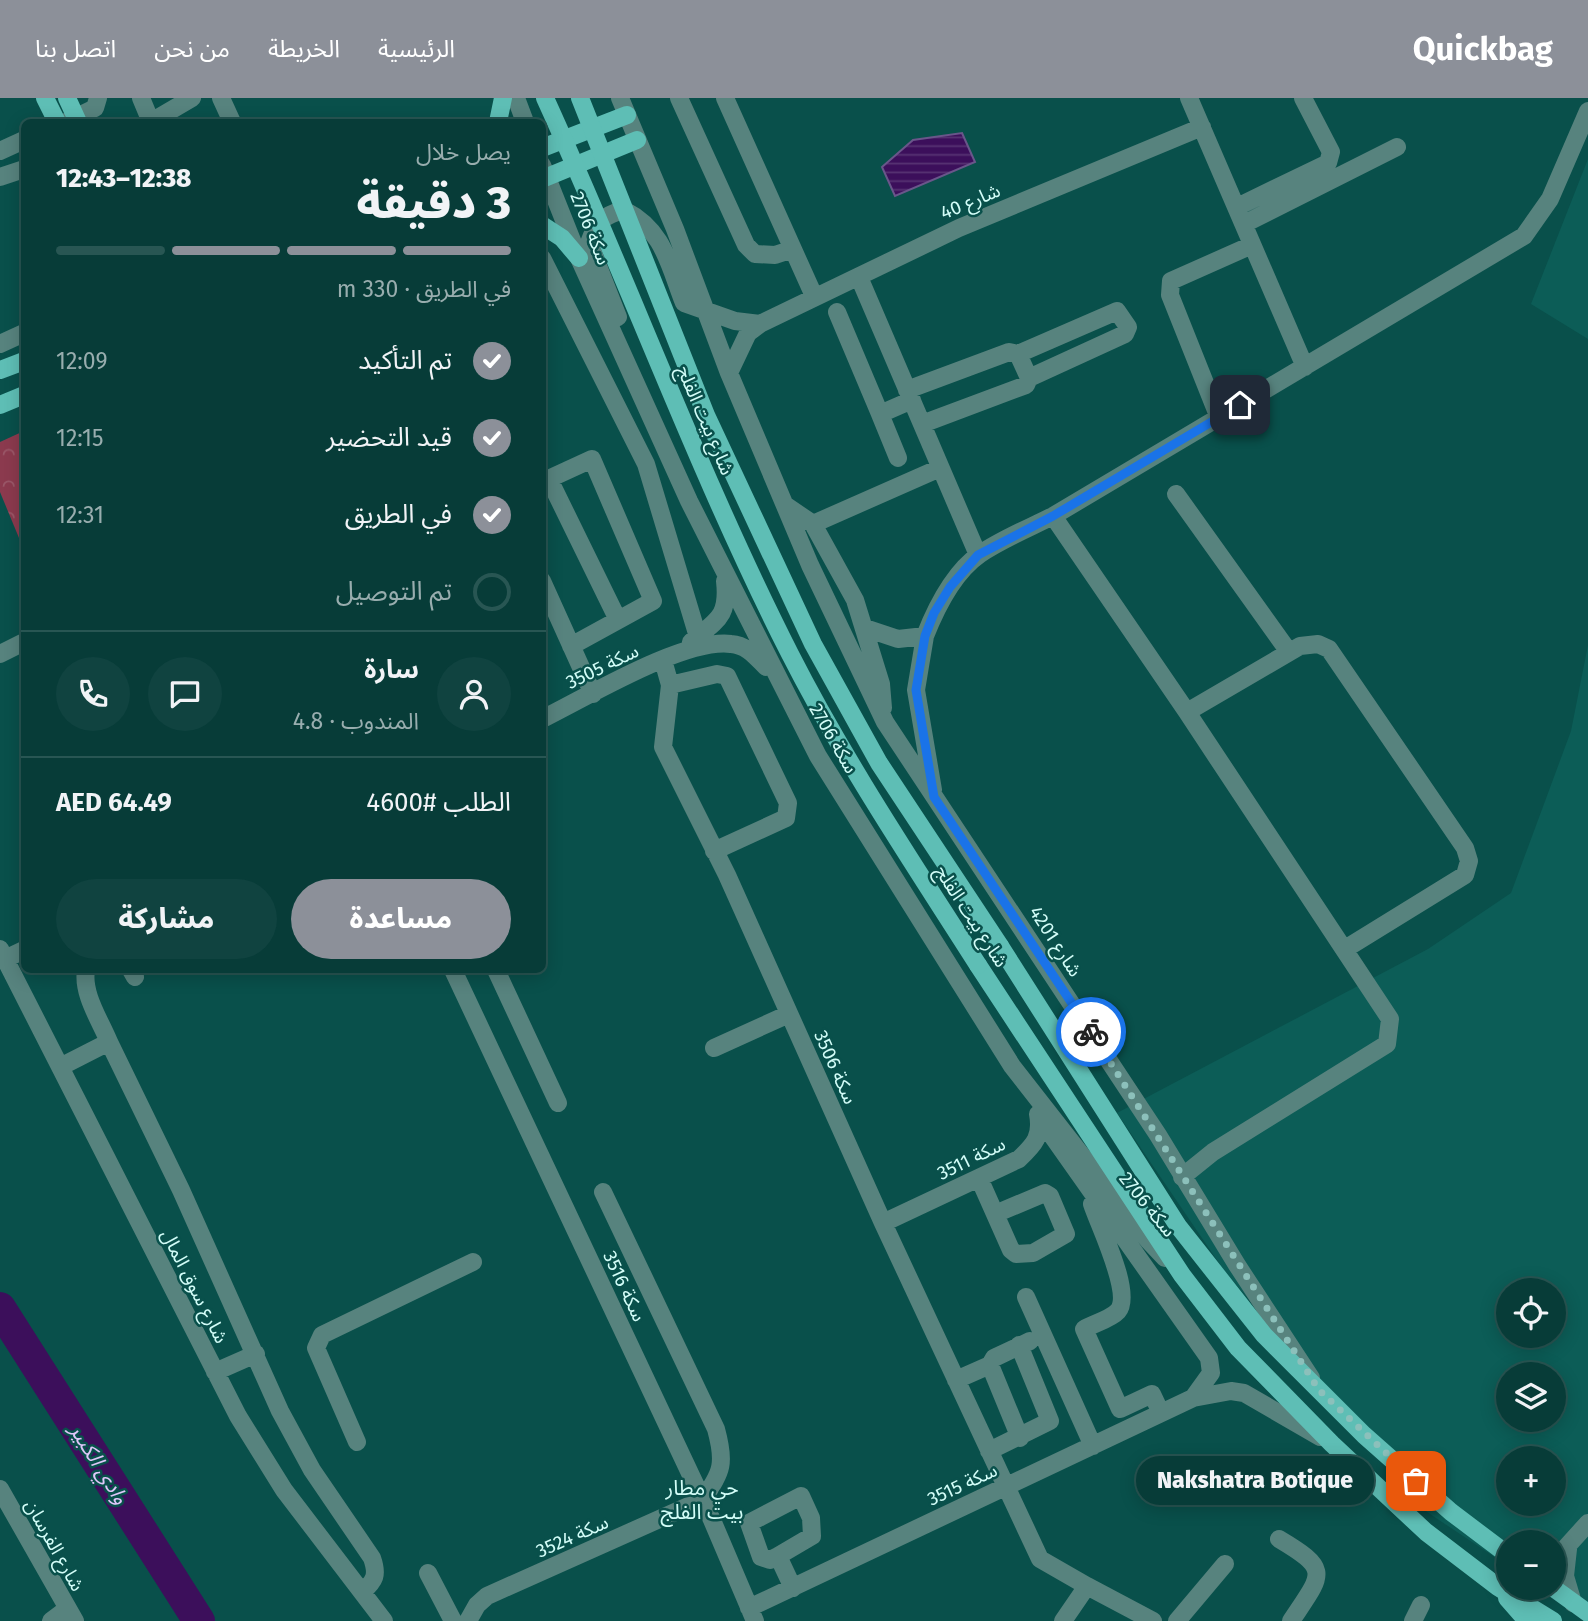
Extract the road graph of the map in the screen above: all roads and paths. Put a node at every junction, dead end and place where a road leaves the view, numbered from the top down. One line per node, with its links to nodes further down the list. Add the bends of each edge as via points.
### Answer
1 (46, 98): 18 (main road)
2 (67, 98): 19 (main road)
3 (98, 98): 20 (street, via 95,108)
4 (142, 98): 21 (street)
5 (192, 98): 22 (street)
6 (221, 98): 23 (street)
7 (503, 98): 24 (main road)
8 (516, 98): 25 (street)
9 (545, 98): 111 (main road, شارع بيت الفلج, bridge, via 690,438 790,655 859,778)
10 (580, 98): 119 (main road, شارع بيت الفلج, bridge, via 706,415 807,632 879,763 1178,1226 1264,1335)
11 (620, 98): 17 (street)
12 (678, 98): 40 (street, via 746,245 755,254 775,255)
13 (725, 98): 40 (street)
14 (1189, 98): 26 (street)
15 (1303, 98): 36 (street, via 1331,152 1328,163)
16 (1588, 111): 53 (street, شارع 4201, via 1550,199 1524,236)
17 (628, 115): 27 (street); 29 (main road)
18 (56, 119)
19 (73, 119)
20 (77, 119)
21 (151, 119)
22 (157, 119)
23 (231, 119)
24 (499, 119)
25 (524, 119)
26 (1202, 127): 36 (street); 43 (street, 40 شارع, via 959,228)
27 (638, 140): 33 (main road); 45 (street)
28 (21, 141): 31 (street)
29 (546, 146)
30 (1397, 148): 37 (street)
31 (0, 151)
32 (21, 170): 34 (street)
33 (546, 173)
34 (0, 177)
35 (546, 179): 41 (street, سكة 2706)
36 (1237, 207): 37 (street)
37 (1244, 224): 39 (street)
38 (546, 228): 41 (main road)
39 (1252, 244): 53 (street); 61 (street, via 1171,281 1170,295)
40 (793, 249): 44 (street)
41 (579, 258): 50 (street, سكة 2706)
42 (546, 266): 76 (street, via 646,464)
43 (859, 277): 44 (street, 40 شارع); 57 (street)
44 (814, 296): 47 (street, 40 شارع)
45 (706, 311): 47 (street); 50 (street, via 684,303 650,227 624,210 612,213 596,224 589,243 620,323); 55 (street)
46 (837, 312): 60 (street)
47 (760, 324): 55 (street, 40 شارع, via 748,333)
48 (21, 334): 49 (street)
49 (0, 344)
50 (624, 351): 71 (street, سكة 2706)
51 (1018, 354): 56 (street); 56 (street, via 1117,311 1128,327 1125,334); 57 (street, via 1009,352)
52 (21, 362): 54 (main road)
53 (1305, 367): 61 (street, شارع 4201)
54 (0, 370)
55 (729, 373): 67 (street)
56 (1028, 378): 62 (street, via 1026,384)
57 (909, 395): 60 (street); 62 (street)
58 (21, 396): 59 (main road)
59 (0, 405)
60 (880, 414): 63 (street)
61 (1219, 418): 68 (street, شارع 4201)
62 (922, 424): 64 (street)
63 (898, 458)
64 (940, 468): 69 (street); 70 (street)
65 (546, 480): 73 (street); 73 (street, via 592,459 653,601)
66 (1177, 494): 80 (street)
67 (785, 505): 69 (street); 88 (street)
68 (1053, 516): 70 (street, شارع 4201); 86 (street)
69 (813, 524): 74 (street, via 855,600)
70 (978, 555): 75 (street, شارع 4201, via 950,587)
71 (724, 569): 76 (street, سكة 3505, via 724,614); 83 (street, سكة 2706)
72 (546, 590): 78 (street)
73 (618, 620): 78 (street)
74 (865, 628): 75 (street, via 898,639); 88 (street, via 881,684)
75 (925, 636): 89 (street, شارع 4201, via 916,690)
76 (698, 637): 79 (street, سكة 3505)
77 (21, 644): 81 (street)
78 (571, 646): 85 (street)
79 (680, 651): 82 (street, سكة 3505); 83 (street, سكة 3505, via 732,643 746,648)
80 (1289, 652): 86 (street); 91 (street, via 1318,644 1329,649 1465,848 1469,861 1465,875)
81 (0, 654)
82 (663, 660): 84 (street, سكة 3506); 85 (street, سكة 3505)
83 (774, 675): 100 (street, سكة 2706, via 818,756)
84 (670, 685): 90 (street, سكة 3506, via 663,747); 90 (street, via 717,674 727,676 788,803 786,818)
85 (593, 694): 87 (street, سكة 3505)
86 (1187, 712): 91 (street)
87 (546, 717)
88 (885, 722): 89 (street)
89 (934, 797): 104 (street, شارع 4201)
90 (714, 851): 97 (street, سكة 3506)
91 (1345, 949): 104 (street, via 1390,1019 1387,1044 1213,1152)
92 (21, 951): 93 (street)
93 (2, 954): 101 (street, شارع سوق المال)
94 (86, 973): 98 (street, via 85,984)
95 (454, 973): 131 (street, سكة 3516)
96 (497, 973): 102 (street)
97 (789, 1014): 99 (street); 109 (street, سكة 3506)
98 (110, 1042): 101 (street); 115 (street)
99 (714, 1048)
100 (1012, 1066): 103 (street); 111 (street, سكة 2706, via 1148,1240)
101 (60, 1067): 117 (street, شارع سوق المال)
102 (558, 1102)
103 (1037, 1114): 105 (street, سكة 3511, via 1040,1129 1035,1144 1019,1159); 106 (street)
104 (1182, 1177): 119 (street, شارع 4201)
105 (979, 1178): 108 (street); 109 (street, سكة 3511)
106 (1087, 1187): 120 (street, via 1209,1358 1211,1373); 121 (street, via 1121,1280 1123,1301 1117,1313 1084,1329)
107 (603, 1192): 131 (street, via 716,1429 721,1470)
108 (995, 1214)
109 (883, 1223): 118 (street, سكة 3506)
110 (473, 1262): 125 (street, via 322,1335 317,1342 316,1349)
111 (1182, 1275): 126 (main road, شارع بيت الفلج, via 1238,1348)
112 (1026, 1297): 113 (street)
113 (1043, 1335): 114 (street); 127 (street)
114 (1019, 1345): 116 (street); 124 (street, via 1050,1421)
115 (256, 1354): 117 (street); 143 (street, via 312,1470 372,1558 374,1581)
116 (990, 1365): 118 (street); 124 (street)
117 (215, 1372): 143 (street, شارع سوق المال, via 284,1490)
118 (956, 1380): 128 (street, سكة 3506)
119 (1319, 1390): 134 (main road, شارع بيت الفلج, via 1451,1512)
120 (1193, 1398): 122 (street, سكة 3515); 126 (street, سكة 3515, via 1244,1393)
121 (1120, 1409): 122 (street, via 1152,1394); 123 (street)
122 (1161, 1413): 123 (street, سكة 3515)
123 (1129, 1429): 127 (street, سكة 3515)
124 (1020, 1438): 128 (street)
125 (357, 1442)
126 (1332, 1444): 140 (main road, شارع بيت الفلج, via 1426,1532)
127 (1093, 1446): 129 (street, سكة 3515)
128 (989, 1451): 129 (street, سكة 3506)
129 (1005, 1487): 141 (street, سكة 3506, via 1040,1559); 142 (street, سكة 3515)
130 (0, 1489): 147 (street, شارع الفرسان)
131 (702, 1500): 148 (street, سكة 3516); 152 (street, سكة 3524, via 487,1596)
132 (1588, 1523): 135 (street)
133 (1279, 1539): 156 (street, via 1311,1558 1317,1567 1317,1580)
134 (1496, 1546)
135 (1566, 1547)
136 (778, 1556): 136 (street, via 770,1560 761,1557 749,1523 797,1488 811,1518 812,1536); 142 (street)
137 (1225, 1564): 155 (street)
138 (428, 1573): 151 (street)
139 (1566, 1578): 146 (street)
140 (1496, 1585)
141 (1087, 1586): 153 (street); 154 (street, سكة 3506)
142 (793, 1588): 148 (street, سكة 3515)
143 (362, 1592): 150 (street, شارع سوق المال)
144 (1509, 1600): 157 (main road)
145 (1519, 1600): 158 (main road, شارع بيت الفلج)
146 (1580, 1608)
147 (71, 1615): 149 (street)
148 (752, 1615)
149 (51, 1621)
150 (384, 1621)
151 (453, 1621)
152 (468, 1621)
153 (1063, 1621)
154 (1153, 1621)
155 (1177, 1621)
156 (1291, 1621)
157 (1527, 1621)
158 (1553, 1621)

